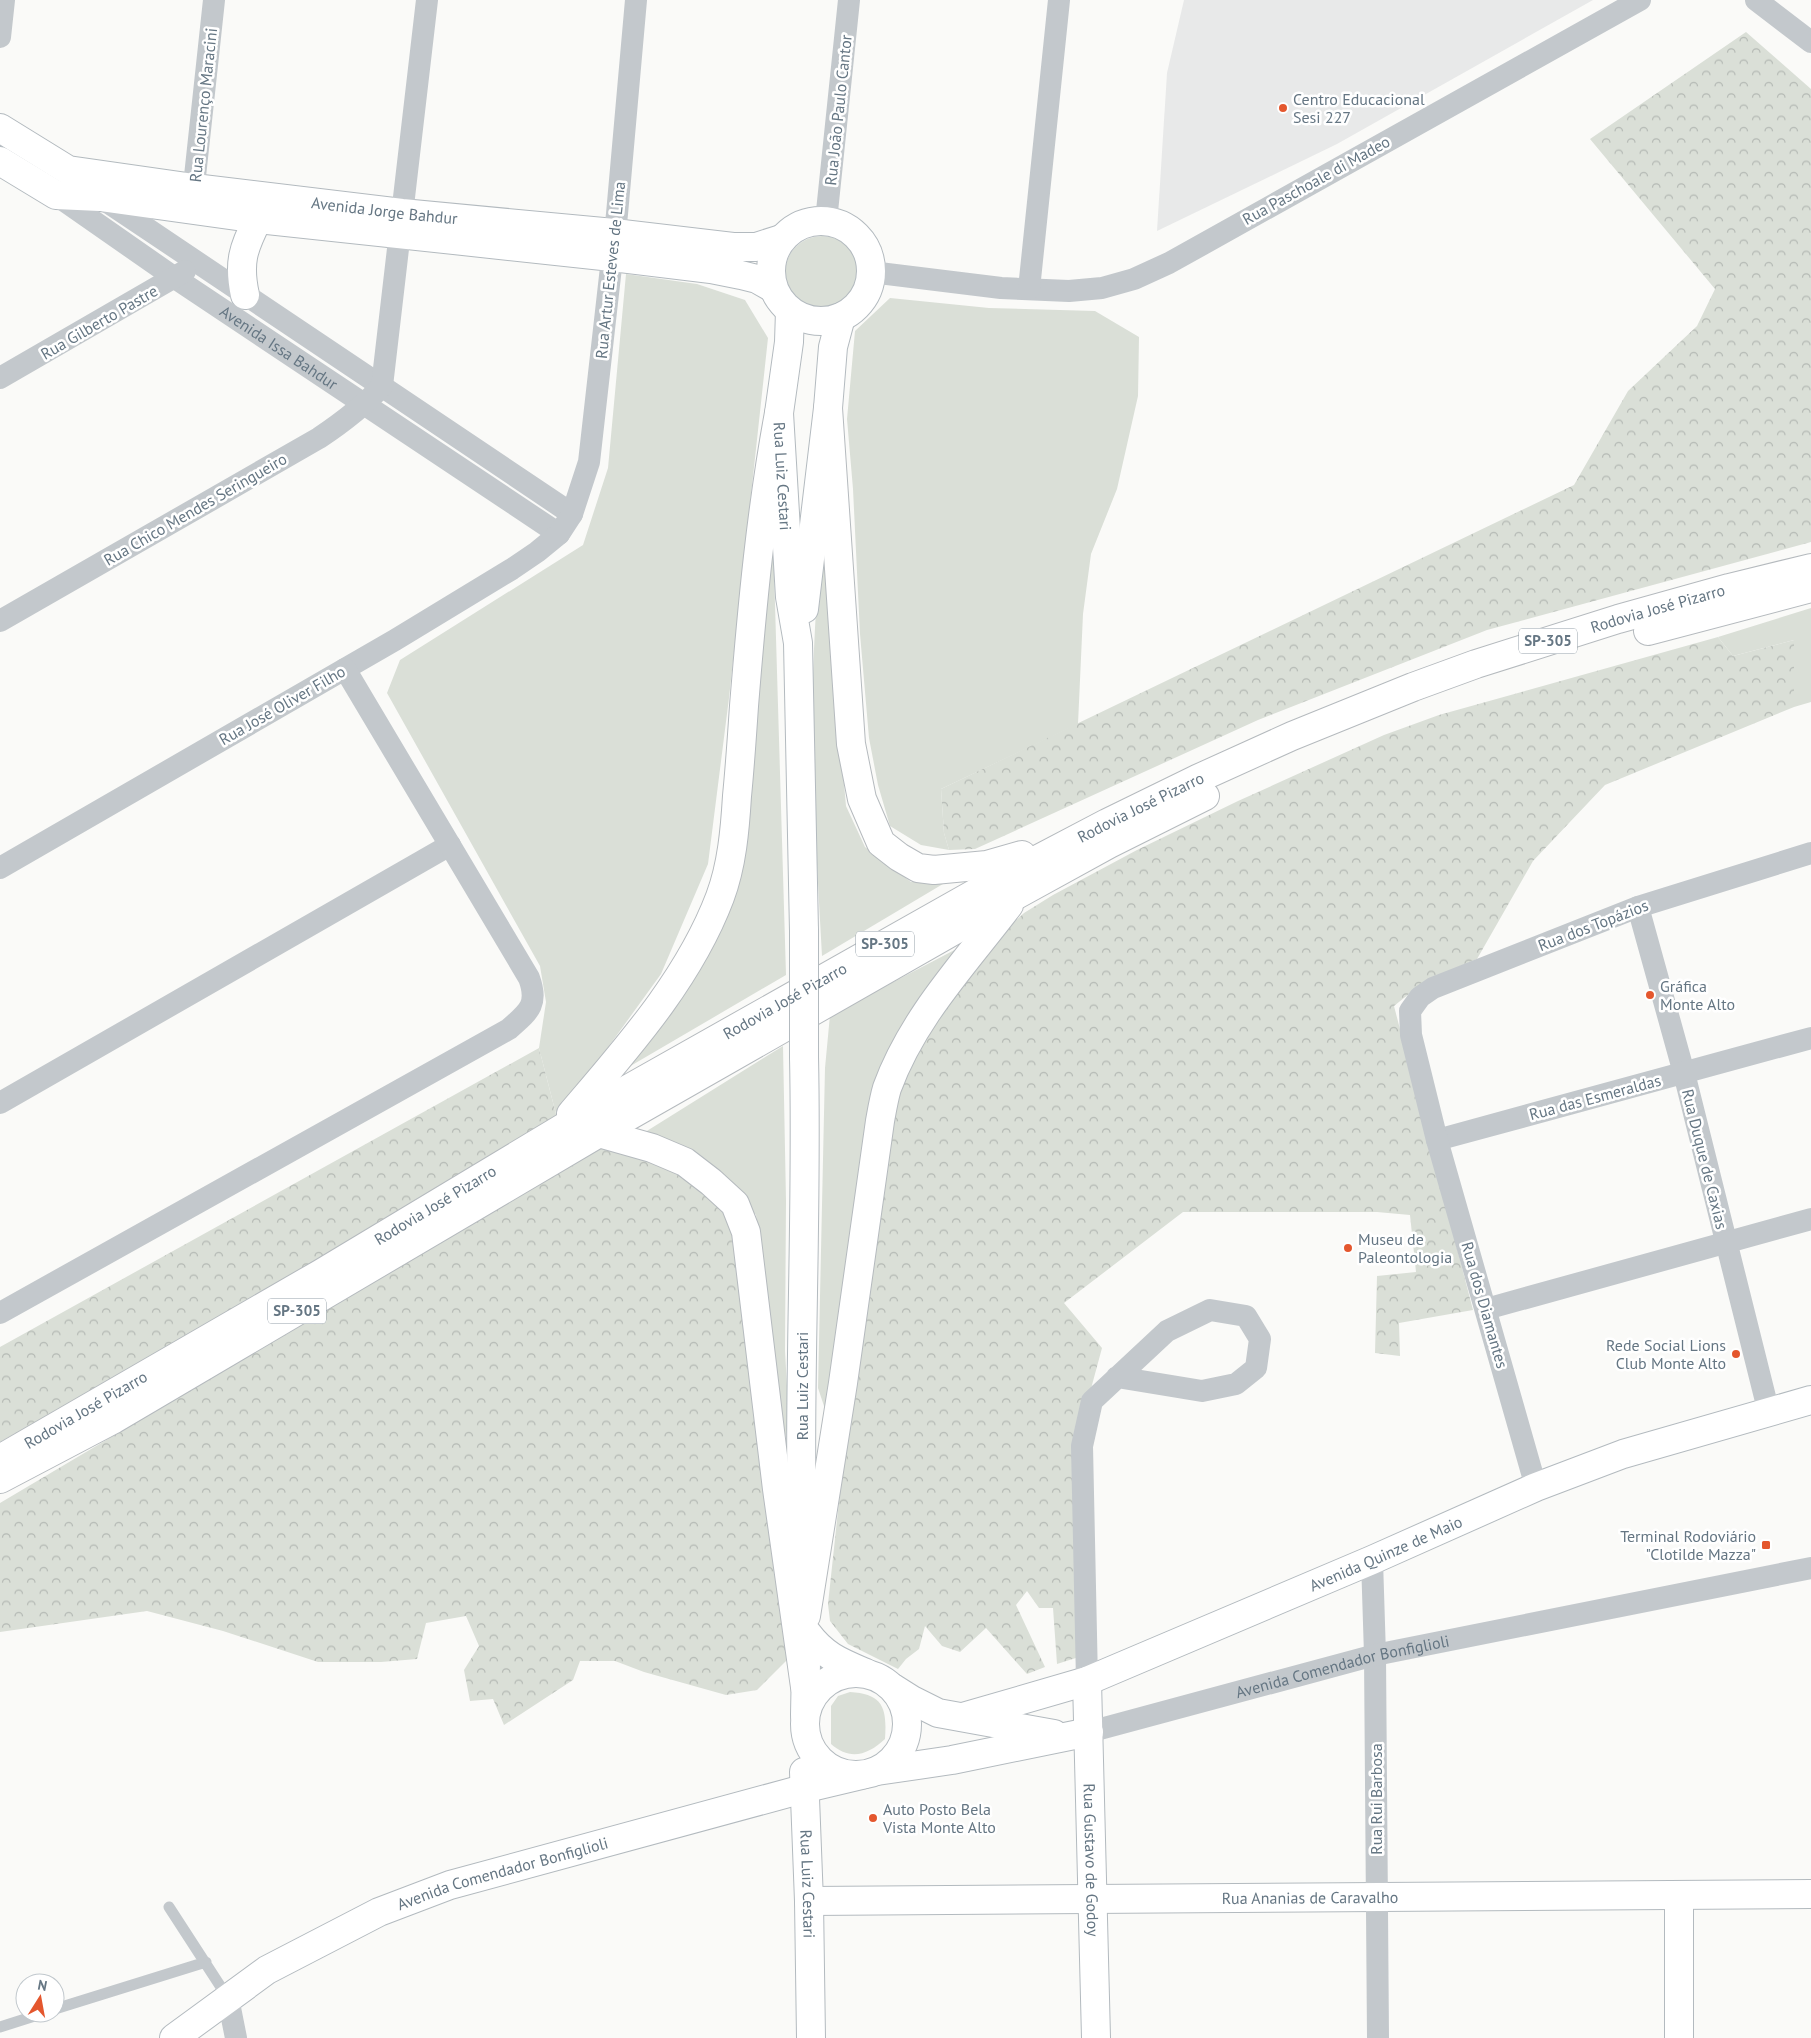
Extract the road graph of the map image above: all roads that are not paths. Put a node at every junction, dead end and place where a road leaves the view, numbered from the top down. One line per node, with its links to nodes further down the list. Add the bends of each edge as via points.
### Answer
1 (4, 0): 9 (street)
2 (214, 0): 16 (street, Rua Lourenço Maracini)
3 (427, 0): 19 (street)
4 (636, 0): 21 (street, Rua Artur Esteves de Lima)
5 (850, 0): 18 (street, Rua João Paulo Cantor)
6 (1059, 0): 26 (street)
7 (1640, 0): 26 (street, Rua Paschoale di Madeo, via 1134,279 1102,288 1069,291)
8 (1756, 0): 10 (street)
9 (0, 37)
10 (1811, 42)
11 (0, 128): 13 (street, Avenida Jorge Bahdur)
12 (0, 161): 14 (street, Avenida Issa Bahdur)
13 (68, 170): 15 (street, Avenida Issa Bahdur); 16 (street, Avenida Jorge Bahdur)
14 (56, 195): 15 (street, Avenida Jorge Bahdur); 24 (street, Avenida Issa Bahdur)
15 (100, 197): 16 (street, Avenida Jorge Bahdur); 22 (street, Avenida Issa Bahdur)
16 (192, 199): 17 (street, Avenida Jorge Bahdur); 19 (street, Avenida Jorge Bahdur)
17 (258, 219): 19 (street, Avenida Jorge Bahdur); 27 (street, via 246,244 241,265)
18 (826, 221): 20 (street, via 809,222 794,228); 23 (street, via 840,224 862,241 868,253)
19 (401, 223): 21 (street, Avenida Jorge Bahdur); 31 (street)
20 (781, 239): 21 (street, Avenida Jorge Bahdur, via 756,246 733,247); 25 (street, via 773,254 770,271)
21 (613, 245): 25 (street, Avenida Jorge Bahdur, via 757,279); 35 (street, Rua Artur Esteves de Lima, via 589,462)
22 (196, 263): 24 (street, Rua Gilberto Pastre); 27 (street, Avenida Issa Bahdur)
23 (870, 272): 26 (street, Rua Paschoale di Madeo); 29 (street, via 864,297)
24 (175, 278): 30 (street, Rua Gilberto Pastre); 32 (street, Avenida Issa Bahdur)
25 (773, 288): 28 (street)
26 (1029, 289)
27 (245, 295): 31 (street, Avenida Issa Bahdur)
28 (790, 311): 29 (street, via 815,320); 34 (street, Rua Luiz Cestari)
29 (841, 317): 33 (street, Rua Luiz Cestari, via 833,347)
30 (0, 378)
31 (382, 386): 32 (street, Rua Chico Mendes Seringueiro); 35 (street, Avenida Issa Bahdur)
32 (366, 404): 36 (street, Avenida Issa Bahdur); 39 (street, Rua Chico Mendes Seringueiro, via 319,438)
33 (828, 408): 40 (street, Rua Luiz Cestari); 43 (street, via 851,744 862,799 881,843 918,868 934,870 987,865)
34 (779, 412): 40 (street, Rua Luiz Cestari, via 790,597); 52 (street, via 753,594 732,850 721,894 708,927 665,999)
35 (572, 514): 36 (street, Rua Artur Esteves de Lima)
36 (559, 534): 41 (street, Rua José Oliver Filho, via 512,569)
37 (1811, 568): 43 (street, Rodovia José Pizarro / SP-305, via 1618,620 1422,684 1292,736)
38 (1811, 588): 46 (street, Rodovia José Pizarro / SP-305, via 1580,650 1389,715 1230,784)
39 (0, 621)
40 (798, 643): 66 (street, Rua Luiz Cestari, bridge, via 805,1123 801,1513)
41 (345, 669): 42 (street); 45 (street, Rua José Oliver Filho)
42 (450, 845): 51 (street); 58 (street, via 529,978 534,996 528,1012 509,1029)
43 (1065, 845): 52 (street, Rodovia José Pizarro / SP-305, via 995,881)
44 (1811, 853): 47 (street, Rua dos Topázios)
45 (0, 868)
46 (1018, 894): 53 (street, Rodovia José Pizarro / SP-305); 66 (street, via 922,1017 887,1089)
47 (1638, 907): 48 (street, Rua dos Topázios, via 1433,988 1420,996 1410,1011); 50 (street, Rua Duque de Caxias)
48 (1411, 1035): 54 (street, Rua dos Diamantes)
49 (1811, 1038): 50 (street, Rua das Esmeraldas)
50 (1684, 1073): 54 (street, Rua das Esmeraldas); 56 (street, Rua Duque de Caxias)
51 (0, 1103)
52 (557, 1130): 62 (street, Rodovia José Pizarro / SP-305)
53 (599, 1134): 62 (street, Rodovia José Pizarro / SP-305, via 114,1419); 70 (street, via 652,1148 685,1162 735,1204 746,1232 778,1499)
54 (1437, 1140): 57 (street, Rua dos Diamantes)
55 (1811, 1219): 56 (street)
56 (1726, 1242): 57 (street); 61 (street, Rua Duque de Caxias)
57 (1486, 1308): 63 (street, Rua dos Diamantes)
58 (0, 1313)
59 (1117, 1377): 59 (street, via 1166,1331 1210,1310 1246,1316 1260,1339 1256,1368 1236,1384 1202,1391); 69 (street, via 1092,1401 1082,1446)
60 (1811, 1400): 61 (street, Avenida Quinze de Maio)
61 (1770, 1412): 63 (street, Avenida Quinze de Maio, via 1622,1454)
62 (6, 1469)
63 (1536, 1488): 64 (street, Avenida Quinze de Maio)
64 (1372, 1560): 67 (street, Rua Rui Barbosa); 69 (street, Avenida Quinze de Maio)
65 (1811, 1568): 67 (street, Avenida Comendador Bonfiglioli)
66 (806, 1624): 68 (street, via 818,1648); 70 (street, Rua Luiz Cestari)
67 (1376, 1655): 73 (street, Avenida Comendador Bonfiglioli); 78 (street, Rua Rui Barbosa)
68 (879, 1680): 71 (street, via 938,1713); 72 (street, via 858,1673 843,1674 830,1680 814,1695); 74 (street, via 904,1705 908,1720 901,1750 891,1763)
69 (1087, 1681): 71 (street, Avenida Quinze de Maio); 73 (street, Rua Gustavo de Godoy)
70 (805, 1687): 72 (street, Rua Luiz Cestari)
71 (962, 1717): 73 (street)
72 (805, 1723): 74 (street, via 809,1746 818,1760 846,1775); 75 (street, Rua Luiz Cestari)
73 (1078, 1735): 74 (street, Avenida Comendador Bonfiglioli); 79 (street, Rua Gustavo de Godoy)
74 (870, 1773): 75 (street, Avenida Comendador Bonfiglioli)
75 (803, 1789): 80 (street, Rua Luiz Cestari); 83 (street, Avenida Comendador Bonfiglioli, via 450,1885 378,1912 336,1933 267,1970)
76 (1811, 1894): 77 (street, Rua Ananias de Caravalho)
77 (1679, 1895): 78 (street, Rua Ananias de Caravalho); 92 (street)
78 (1377, 1897): 79 (street, Rua Ananias de Caravalho); 91 (street, Rua Rui Barbosa)
79 (1093, 1899): 80 (street, Rua Ananias de Caravalho); 90 (street, Rua Gustavo de Godoy)
80 (809, 1901): 89 (street, Rua Luiz Cestari)
81 (170, 1908): 82 (lane)
82 (206, 1962): 83 (lane); 84 (lane)
83 (228, 1998): 87 (street, Avenida Comendador Bonfiglioli); 88 (street)
84 (65, 2007)
85 (15, 2022): 86 (lane)
86 (0, 2027)
87 (174, 2038)
88 (236, 2038)
89 (811, 2038)
90 (1096, 2038)
91 (1378, 2038)
92 (1680, 2038)

